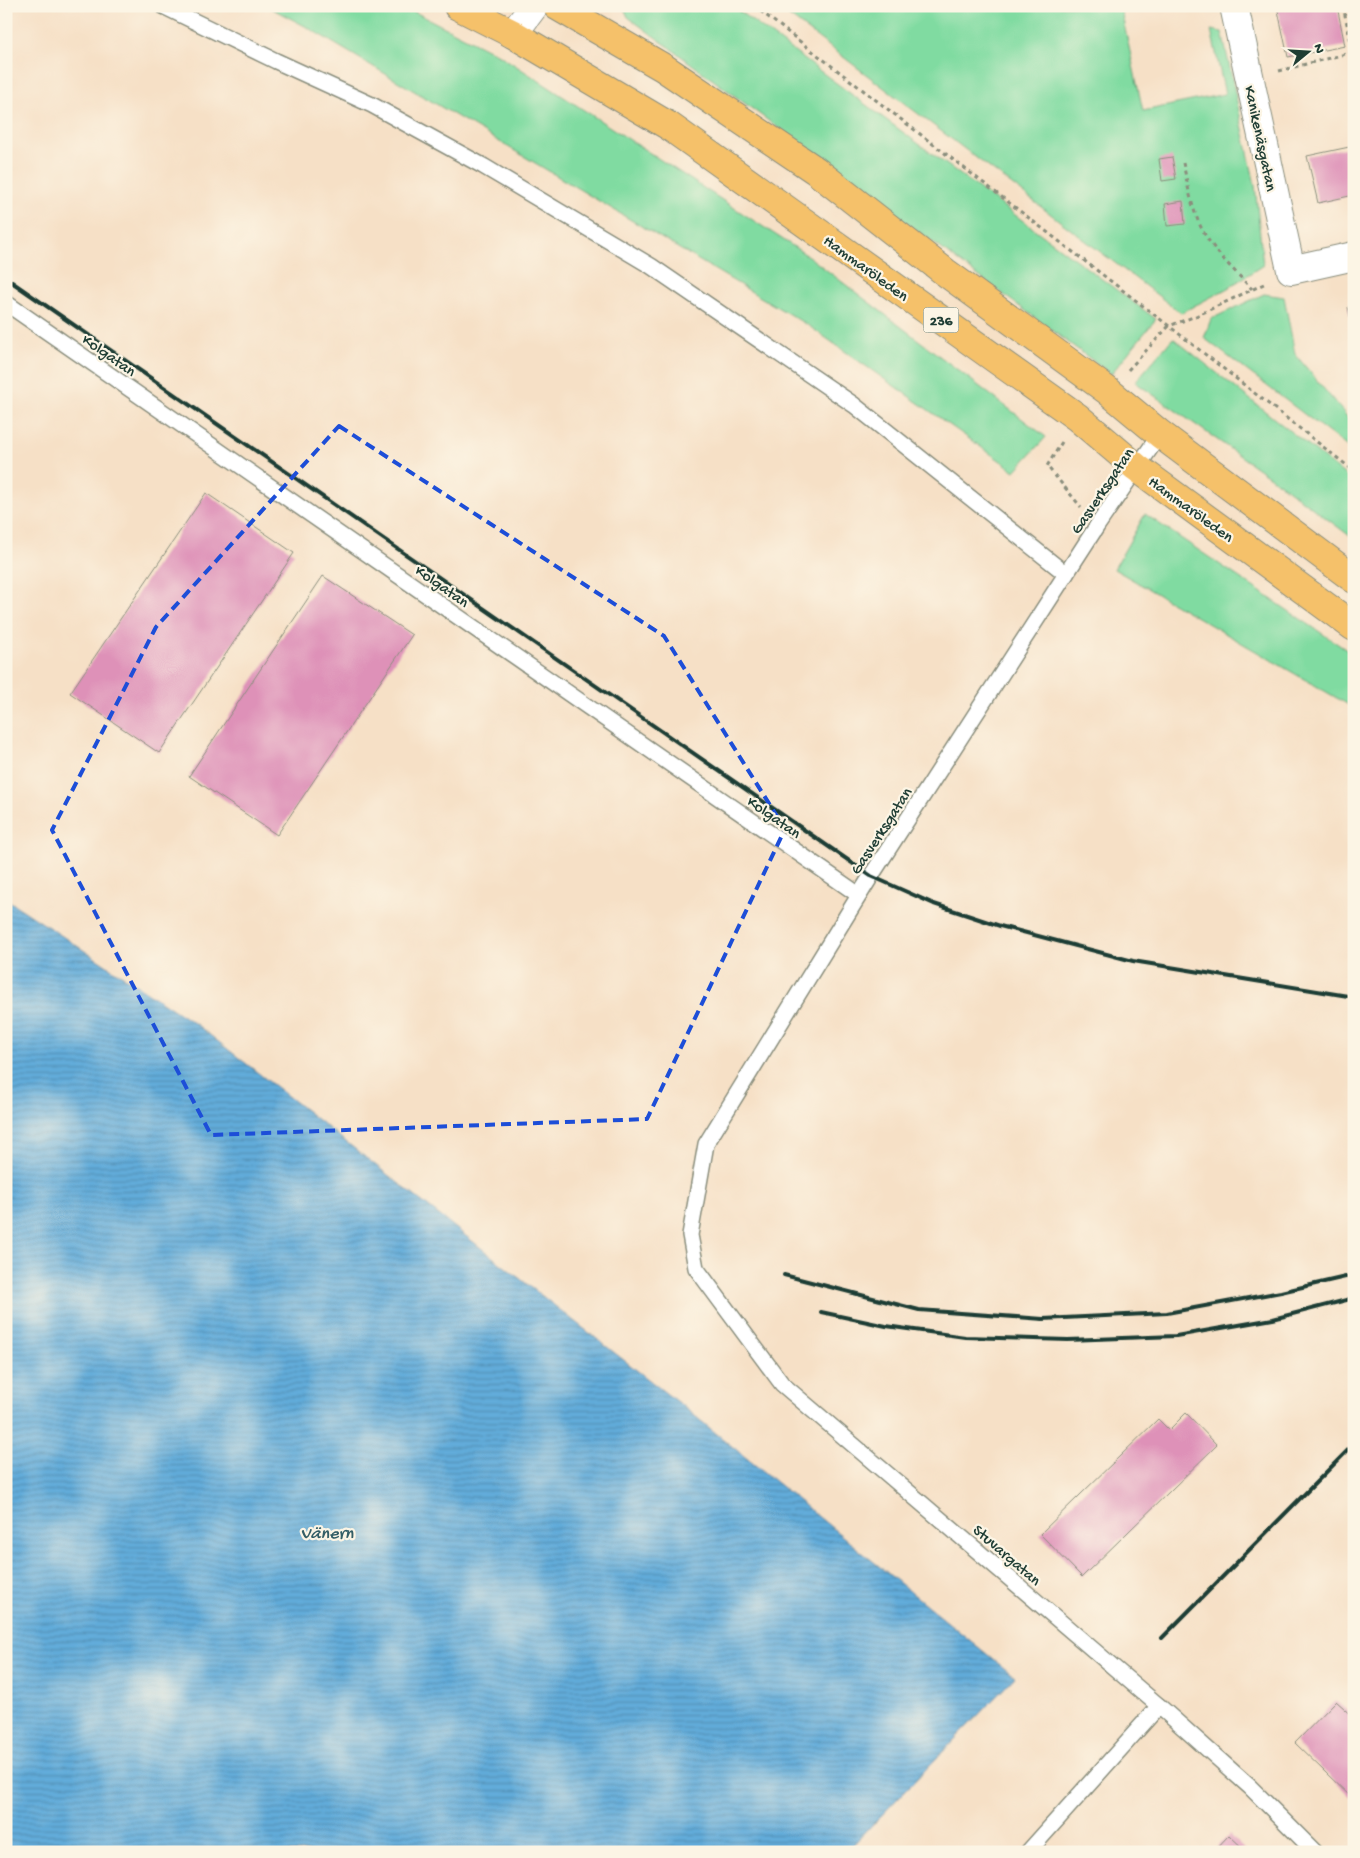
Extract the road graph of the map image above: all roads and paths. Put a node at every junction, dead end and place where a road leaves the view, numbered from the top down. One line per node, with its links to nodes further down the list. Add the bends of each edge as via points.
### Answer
1 (164, 6): 19 (lane, via 372,105 483,166 651,266 854,405)
2 (458, 6): 8 (main road, Hammaröleden / 236)
3 (534, 6): 8 (street)
4 (557, 6): 16 (main road, 236, via 664,68 815,170 945,272 1108,391)
5 (754, 6): 15 (path)
6 (1234, 6): 9 (street, Kanikenäsgatan)
7 (1343, 6): 9 (path, via 1353,52)
8 (513, 34): 17 (main road, Hammaröleden / 236, via 669,126 1077,417)
9 (1250, 79): 12 (street, Kanikenäsgatan)
10 (1183, 162): 13 (path, via 1190,196 1205,234)
11 (1354, 256): 12 (street)
12 (1291, 270): 13 (path)
13 (1252, 289): 15 (path)
14 (6, 303): 22 (lane, Kolgatan)
15 (1169, 326): 18 (path)
16 (1160, 434): 17 (lane, Gasverksgatan); 20 (main road, 236)
17 (1136, 467): 19 (lane, Gasverksgatan); 21 (main road, Hammaröleden / 236)
18 (1354, 471)
19 (1066, 574): 22 (lane, Gasverksgatan)
20 (1354, 579)
21 (1354, 627)
22 (859, 895): 23 (lane, Gasverksgatan, via 706,1144 690,1235)
23 (696, 1268): 24 (lane, Stuvargatan, via 782,1384)
24 (1159, 1706): 25 (lane); 26 (lane, Stuvargatan, via 1250,1787)
25 (1028, 1852)
26 (1315, 1852)

